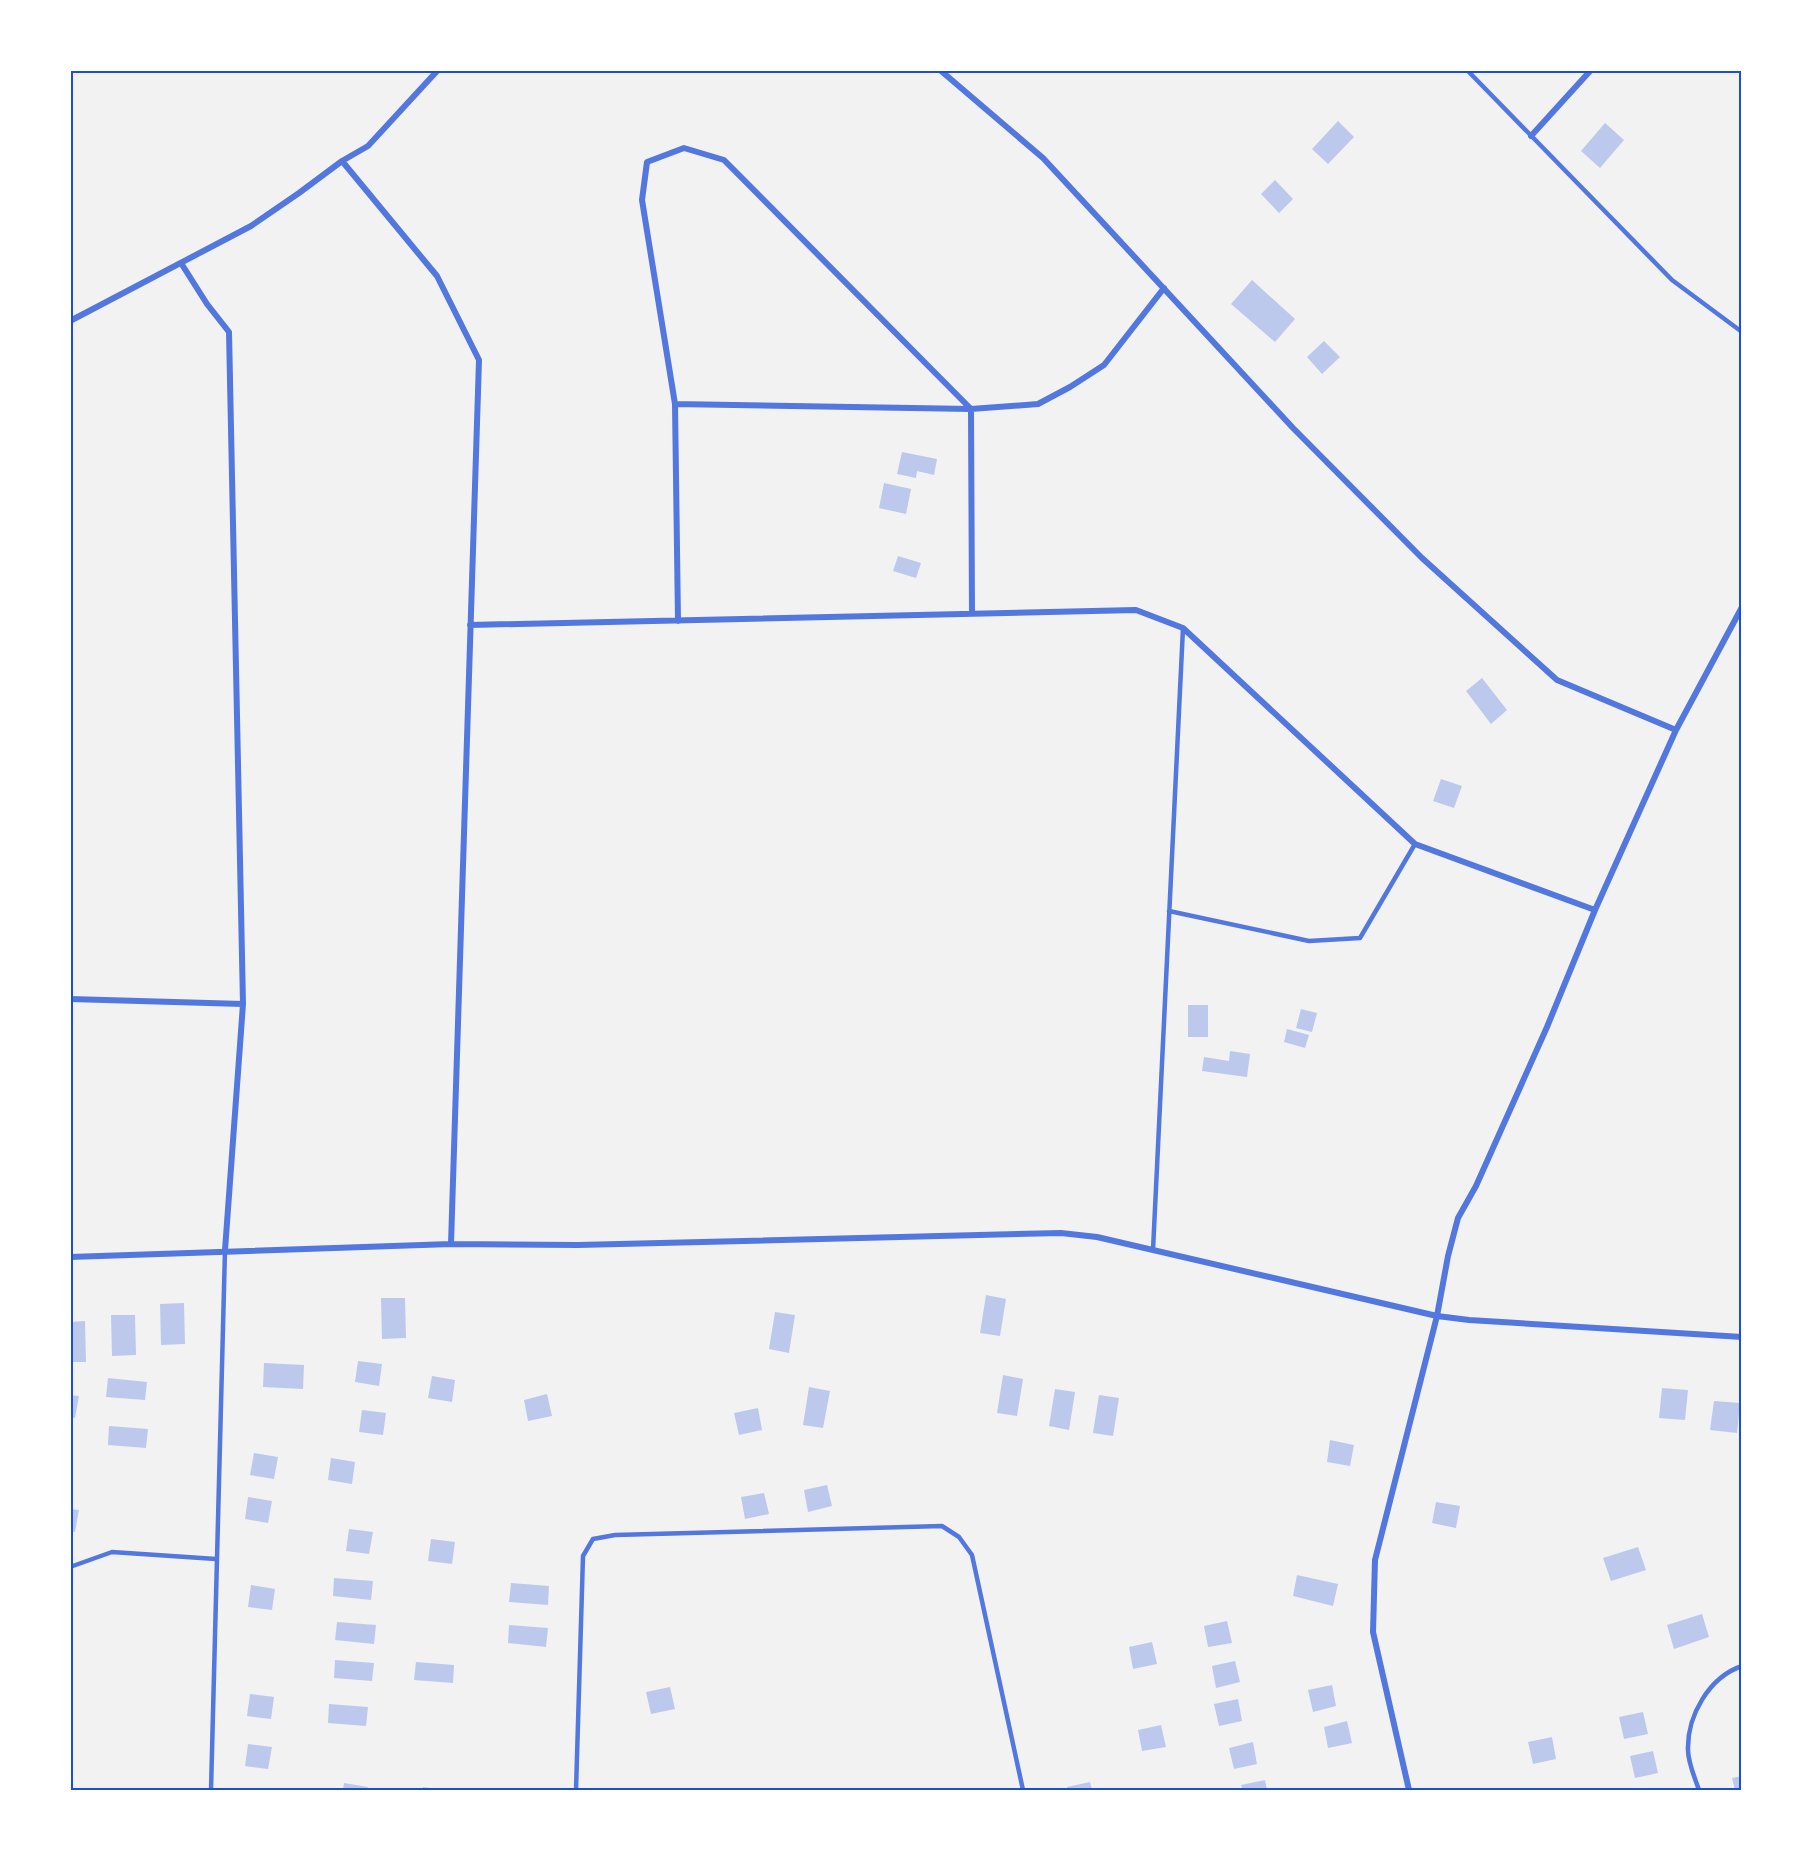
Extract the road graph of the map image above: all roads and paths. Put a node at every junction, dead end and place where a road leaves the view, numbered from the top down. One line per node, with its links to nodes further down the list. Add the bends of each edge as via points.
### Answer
1 (438, 70): 6 (street, via 368,146)
2 (940, 70): 8 (street, via 1043,158)
3 (1467, 70): 5 (lane)
4 (1591, 70): 5 (street)
5 (1531, 136): 10 (lane, via 1672,280)
6 (342, 161): 7 (street, via 251,226); 16 (street, via 437,276 479,360)
7 (181, 263): 9 (street); 23 (street, via 229,332)
8 (1164, 288): 12 (street, via 1104,365 1070,387 1038,404); 18 (street, via 1293,428 1422,558 1557,680)
9 (70, 321)
10 (1742, 332)
11 (675, 404): 12 (street); 12 (street, via 642,200 647,162 684,147 724,160); 15 (street)
12 (971, 409): 14 (street)
13 (1742, 607): 18 (street)
14 (972, 614): 15 (street); 17 (street, via 1136,610)
15 (678, 621): 16 (street)
16 (470, 625): 24 (street)
17 (1183, 628): 19 (street); 21 (lane)
18 (1676, 730): 20 (street)
19 (1415, 844): 20 (street); 21 (lane, via 1360,938 1309,941)
20 (1595, 910): 28 (street, via 1548,1028 1458,1218)
21 (1169, 911): 26 (lane)
22 (70, 999): 23 (street)
23 (243, 1004): 25 (street)
24 (450, 1244): 25 (street); 26 (street, via 578,1245 1061,1233)
25 (225, 1250): 27 (street); 30 (lane)
26 (1153, 1250): 28 (street)
27 (70, 1257)
28 (1437, 1316): 29 (street); 36 (street, via 1375,1560 1373,1632)
29 (1742, 1337)
30 (216, 1559): 31 (lane, via 112,1552); 33 (lane)
31 (70, 1566)
32 (1742, 1666): 37 (lane, via 1727,1671 1696,1707 1688,1750)
33 (211, 1791)
34 (576, 1791): 35 (lane, via 583,1556 593,1539 615,1535 942,1526 959,1537 972,1555)
35 (1023, 1791)
36 (1409, 1791)
37 (1699, 1791)

